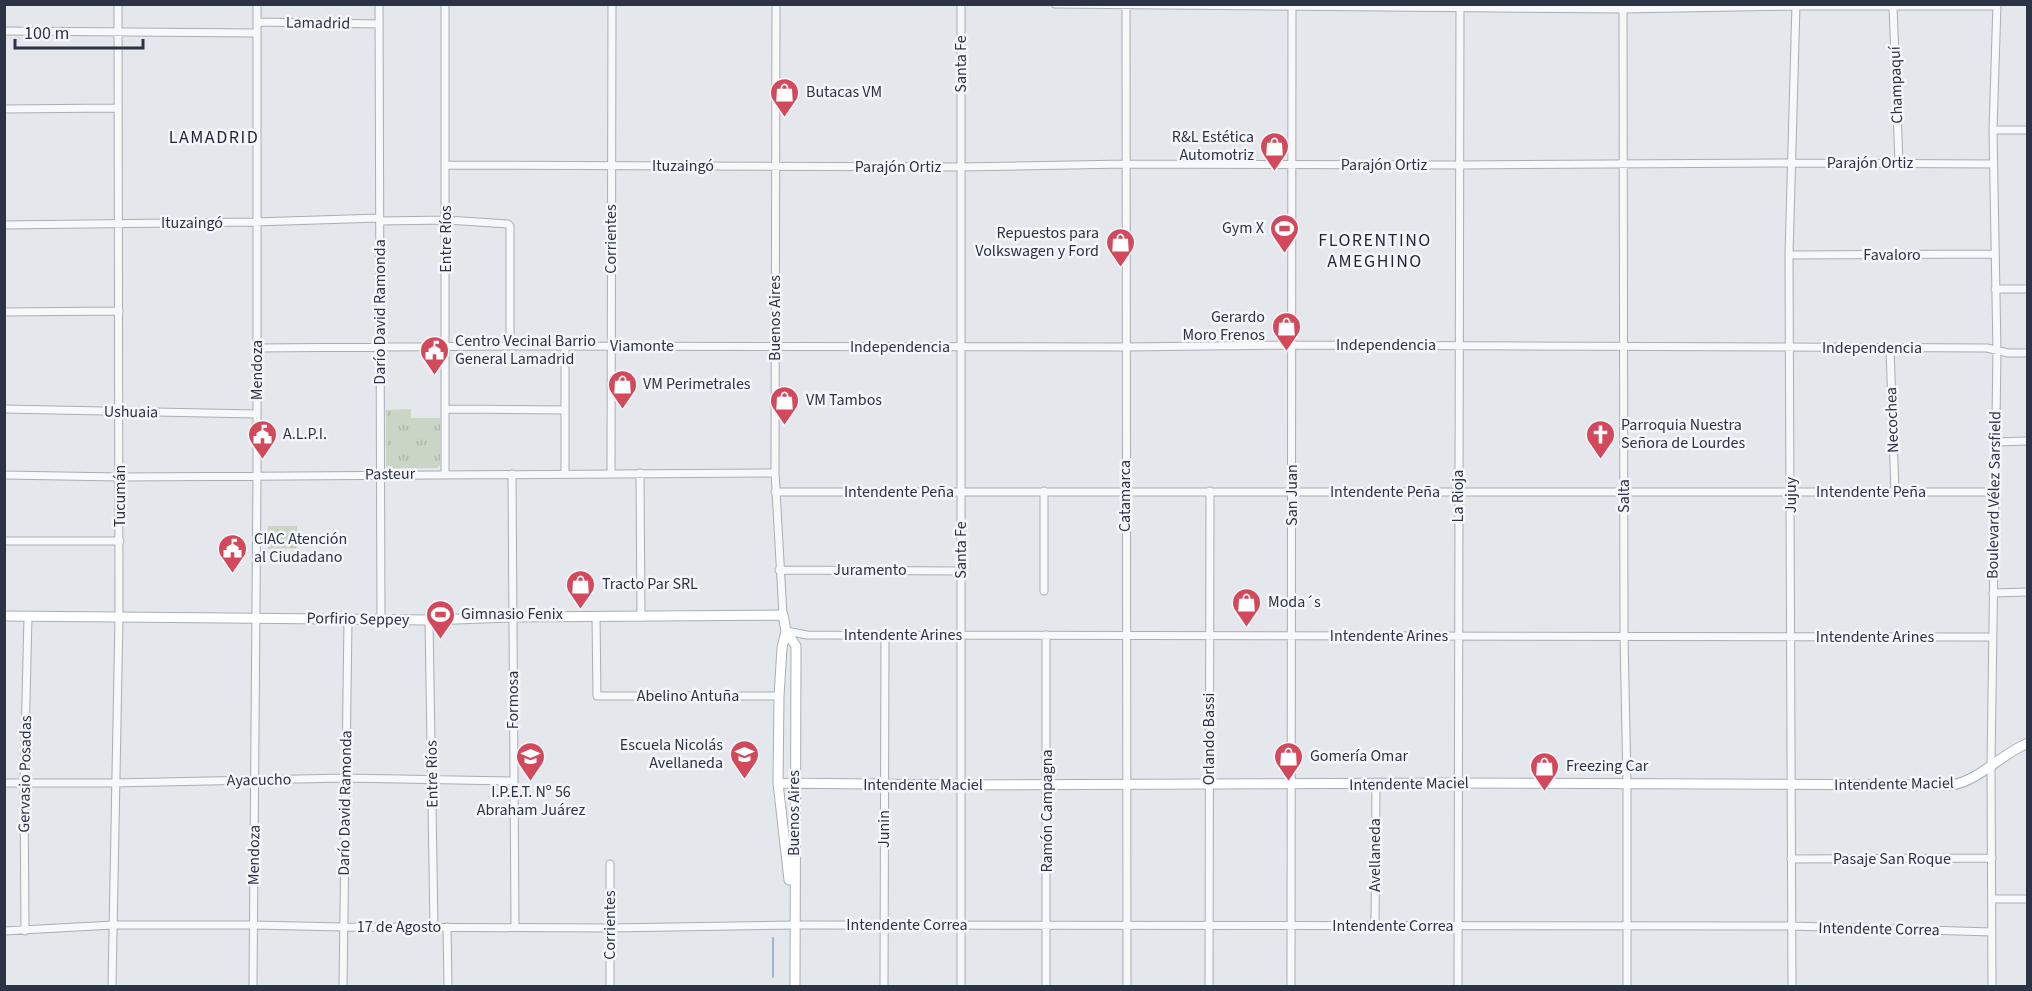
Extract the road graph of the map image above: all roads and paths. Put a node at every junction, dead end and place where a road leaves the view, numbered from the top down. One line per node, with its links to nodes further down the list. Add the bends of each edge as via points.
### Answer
1 (118, 4): 19 (street, Tucumán)
2 (257, 4): 16 (street, Mendoza)
3 (379, 4): 17 (street, Darío David Ramonda)
4 (446, 4): 31 (street, Entre Ríos)
5 (612, 4): 33 (street, Corrientes)
6 (776, 4): 34 (street, Buenos Aires)
7 (961, 4): 35 (street, Santa Fe)
8 (1055, 4): 9 (street)
9 (1126, 5): 12 (street); 27 (street, Catamarca)
10 (1796, 5): 14 (street); 15 (street); 25 (street, Jujuy)
11 (1997, 5): 14 (street); 23 (street, Boulevard Vélez Sarsfield)
12 (1292, 6): 13 (street); 28 (street, San Juan)
13 (1460, 6): 15 (street); 32 (street, La Rioja)
14 (1893, 6): 26 (street, Champaquí)
15 (1623, 7): 29 (street, Salta)
16 (257, 22): 17 (street, Lamadrid); 20 (street, Mendoza)
17 (379, 24): 36 (street, Darío David Ramonda)
18 (4, 31): 19 (street)
19 (119, 33): 20 (street); 21 (street, Tucumán)
20 (257, 33): 38 (street, Mendoza)
21 (118, 108): 22 (street); 39 (street, Tucumán)
22 (4, 109)
23 (1993, 130): 24 (street); 30 (street, Boulevard Vélez Sarsfield)
24 (2028, 130)
25 (1792, 163): 26 (street, Parajón Ortiz); 29 (street, Parajón Ortiz); 42 (street, Jujuy)
26 (1899, 163): 30 (street, Parajón Ortiz)
27 (1126, 164): 28 (street, Parajón Ortiz); 35 (street, Parajón Ortiz); 56 (street, Catamarca)
28 (1292, 164): 32 (street, Parajón Ortiz); 47 (street, San Juan)
29 (1623, 164): 32 (street, Parajón Ortiz); 54 (street, Salta)
30 (1993, 164): 41 (street, Boulevard Vélez Sarsfield)
31 (446, 165): 33 (street, Ituzaingó); 37 (street, Entre Ríos)
32 (1459, 165): 53 (street, La Rioja)
33 (612, 166): 34 (street, Ituzaingó); 51 (street, Corrientes)
34 (776, 166): 35 (street, Parajón Ortiz); 55 (street, Buenos Aires)
35 (961, 167): 52 (street, Santa Fe)
36 (380, 220): 37 (street, Ituzaingó); 38 (street, Ituzaingó); 59 (street, Darío David Ramonda)
37 (447, 220): 48 (street, Entre Ríos); 49 (street, Ituzaingó, via 510,226)
38 (256, 222): 39 (street, Ituzaingó); 58 (street, Mendoza)
39 (119, 223): 40 (street, Ituzaingó); 45 (street, Tucumán)
40 (4, 225)
41 (1995, 254): 42 (street, Favaloro); 43 (street, Boulevard Vélez Sarsfield)
42 (1789, 255): 57 (street, Jujuy)
43 (1995, 289): 44 (street); 61 (street, Boulevard Vélez Sarsfield)
44 (2028, 289)
45 (119, 311): 46 (street); 66 (street, Tucumán)
46 (4, 312)
47 (1291, 345): 53 (street, Independencia); 56 (street, Independencia); 85 (street, San Juan)
48 (446, 346): 49 (street, Viamonte); 59 (street, Viamonte); 64 (street, Entre Ríos)
49 (510, 346): 50 (street, Viamonte)
50 (565, 346): 51 (street, Viamonte); 65 (street)
51 (610, 346): 55 (street, Viamonte); 71 (street, Corrientes)
52 (961, 346): 55 (street, Independencia); 56 (street, Independencia); 80 (street, Santa Fe)
53 (1459, 346): 54 (street, Independencia); 86 (street, La Rioja)
54 (1624, 346): 57 (street, Independencia); 87 (street, Salta)
55 (775, 347): 73 (street, Buenos Aires)
56 (1125, 347): 82 (street, Catamarca)
57 (1789, 347): 60 (street, Independencia); 88 (street, Jujuy)
58 (257, 348): 59 (street, Viamonte); 67 (street, Mendoza)
59 (379, 348): 76 (street, Darío David Ramonda)
60 (1890, 348): 61 (street, Independencia); 89 (street, Necochea)
61 (1996, 351): 62 (street, Independencia); 69 (street, Boulevard Vélez Sarsfield)
62 (2028, 353)
63 (4, 409): 66 (street, Ushuaia)
64 (446, 409): 65 (street); 74 (street, Entre Ríos)
65 (565, 410): 70 (street)
66 (119, 411): 67 (street, Ushuaia); 79 (street, Tucumán)
67 (257, 414): 78 (street, Mendoza)
68 (2028, 441): 69 (street)
69 (1995, 442): 90 (street, Boulevard Vélez Sarsfield)
70 (565, 473): 71 (street, Pasteur); 75 (street, Pasteur)
71 (611, 473): 72 (street, Pasteur)
72 (640, 473): 73 (street, Pasteur); 102 (street)
73 (775, 473): 83 (street, Buenos Aires)
74 (445, 474): 75 (street, Pasteur); 76 (street, Pasteur)
75 (512, 474): 105 (street, Formosa)
76 (379, 475): 78 (street, Pasteur); 107 (street, Darío David Ramonda)
77 (4, 476): 79 (street, Pasteur)
78 (257, 476): 79 (street, Pasteur); 104 (street, Mendoza)
79 (119, 477): 92 (street, Tucumán)
80 (961, 491): 81 (street, Intendente Peña); 83 (street, Intendente Peña); 94 (street, Santa Fe)
81 (1044, 491): 82 (street, Intendente Peña); 95 (street)
82 (1125, 491): 84 (street, Intendente Peña); 113 (street, Catamarca)
83 (775, 492): 93 (street, Buenos Aires)
84 (1210, 492): 85 (street, Intendente Peña); 114 (street, Orlando Bassi)
85 (1292, 492): 86 (street, Intendente Peña); 115 (street, San Juan)
86 (1458, 492): 87 (street, Intendente Peña); 116 (street, La Rioja)
87 (1624, 492): 88 (street, Intendente Peña); 117 (street, Salta)
88 (1791, 492): 89 (street, Intendente Peña); 118 (street, Jujuy)
89 (1895, 492): 90 (street, Intendente Peña)
90 (1994, 492): 97 (street, Boulevard Vélez Sarsfield)
91 (4, 541): 92 (street)
92 (120, 542): 103 (street, Tucumán)
93 (779, 570): 94 (street, Juramento); 98 (street, Buenos Aires)
94 (961, 571): 111 (street, Santa Fe)
95 (1044, 591)
96 (2028, 592): 97 (street)
97 (1993, 593): 119 (street, Boulevard Vélez Sarsfield)
98 (783, 615): 102 (main road, Porfirio Seppey); 109 (main road, Buenos Aires)
99 (4, 616): 100 (main road, Porfirio Seppey)
100 (28, 616): 103 (main road, Porfirio Seppey); 128 (street, Gervasio Posadas)
101 (596, 616): 102 (main road, Porfirio Seppey); 105 (main road, Porfirio Seppey); 120 (street, Abelino Antuña, via 597,696)
102 (641, 616)
103 (119, 617): 104 (main road, Porfirio Seppey); 129 (street, Tucumán)
104 (255, 617): 106 (main road, Porfirio Seppey); 124 (street, Mendoza)
105 (512, 617): 108 (main road, Porfirio Seppey); 126 (street, Formosa)
106 (348, 620): 107 (main road, Porfirio Seppey); 123 (street, Darío David Ramonda)
107 (381, 620): 108 (main road, Porfirio Seppey)
108 (429, 620): 125 (street, Entre Ríos)
109 (786, 631): 110 (street, Intendente Arines, via 807,635); 120 (main road, Buenos Aires); 131 (main road, Buenos Aires, via 796,646)
110 (885, 635): 111 (street, Intendente Arines); 136 (street, Junin)
111 (961, 635): 112 (street, Intendente Arines); 141 (street, Santa Fe)
112 (1046, 635): 113 (street, Intendente Arines); 133 (street, Ramón Campagna)
113 (1126, 635): 114 (street, Intendente Arines); 137 (street, Catamarca)
114 (1210, 635): 115 (street, Intendente Arines); 138 (street, Orlando Bassi)
115 (1292, 636): 116 (street, Intendente Arines); 139 (street, San Juan)
116 (1458, 636): 117 (street, Intendente Arines); 132 (street, La Rioja)
117 (1623, 636): 118 (street, Intendente Arines); 135 (street, Salta)
118 (1789, 636): 119 (street, Intendente Arines); 140 (street, Jujuy)
119 (1992, 637): 122 (street, Boulevard Vélez Sarsfield)
120 (779, 696): 130 (main road, Buenos Aires)
121 (2028, 743): 122 (main road, Intendente Maciel)
122 (1991, 764): 140 (main road, Intendente Maciel, via 1966,781 1952,784); 142 (street, Boulevard Vélez Sarsfield)
123 (344, 778): 124 (street, Ayacucho); 125 (street, Ayacucho); 160 (street, Darío David Ramonda)
124 (255, 780): 129 (street, Ayacucho); 148 (street, Mendoza)
125 (432, 780): 126 (street, Ayacucho); 161 (street, Entre Ríos)
126 (514, 781): 163 (street, Formosa)
127 (4, 783): 128 (street, Ayacucho)
128 (24, 783): 129 (street, Ayacucho); 166 (street, Gervasio Posadas)
129 (114, 783): 147 (street, Tucumán)
130 (778, 783): 131 (main road, Intendente Maciel); 149 (main road, Buenos Aires)
131 (794, 783): 136 (main road, Intendente Maciel); 149 (main road, Buenos Aires)
132 (1457, 783): 134 (main road, Intendente Maciel); 135 (main road, Intendente Maciel); 157 (street, La Rioja)
133 (1047, 784): 137 (main road, Intendente Maciel); 141 (main road, Intendente Maciel); 152 (street, Ramón Campagna)
134 (1376, 784): 139 (main road, Intendente Maciel); 156 (street, Avellaneda)
135 (1627, 784): 140 (main road, Intendente Maciel); 158 (street, Salta)
136 (885, 785): 141 (main road, Intendente Maciel); 150 (street, Junin)
137 (1126, 785): 138 (main road, Intendente Maciel); 153 (street, Catamarca)
138 (1209, 785): 139 (main road, Intendente Maciel); 154 (street, Orlando Bassi)
139 (1292, 785): 155 (street, San Juan)
140 (1791, 785): 143 (street, Jujuy)
141 (962, 786): 151 (street, Santa Fe)
142 (1992, 858): 143 (street, Pasaje San Roque); 146 (street, Boulevard Vélez Sarsfield)
143 (1791, 859): 159 (street, Jujuy)
144 (610, 864): 164 (street, Corrientes)
145 (2028, 898): 146 (street)
146 (1992, 899): 167 (street, Boulevard Vélez Sarsfield)
147 (113, 925): 148 (street, 17 de Agosto); 166 (street, 17 de Agosto); 168 (street, Tucumán)
148 (253, 925): 160 (street, 17 de Agosto); 169 (street, Mendoza)
149 (794, 925): 150 (street, Intendente Correa); 164 (street, 17 de Agosto); 173 (main road, Buenos Aires)
150 (884, 925): 151 (street, Intendente Correa); 174 (street, Junin)
151 (961, 925): 152 (street, Intendente Correa); 175 (street, Santa Fe)
152 (1046, 925): 153 (street, Intendente Correa); 176 (street, Ramón Campagna)
153 (1127, 926): 154 (street, Intendente Correa); 177 (street, Catamarca)
154 (1209, 926): 155 (street, Intendente Correa); 178 (street, Orlando Bassi)
155 (1292, 926): 156 (street, Intendente Correa); 179 (street, San Juan)
156 (1375, 926): 157 (street, Intendente Correa)
157 (1457, 926): 158 (street, Intendente Correa); 180 (street, La Rioja)
158 (1627, 926): 159 (street, Intendente Correa); 181 (street, Salta)
159 (1792, 926): 167 (street, Intendente Correa); 182 (street, Jujuy)
160 (343, 927): 161 (street, 17 de Agosto); 170 (street, Darío David Ramonda)
161 (434, 927): 162 (street, 17 de Agosto)
162 (447, 927): 163 (street, 17 de Agosto); 171 (street)
163 (515, 927): 164 (street, 17 de Agosto)
164 (610, 928): 172 (street, Corrientes)
165 (4, 931): 166 (street, 17 de Agosto)
166 (25, 931)
167 (1992, 932): 183 (street, Boulevard Vélez Sarsfield)
168 (112, 987)
169 (253, 987)
170 (343, 987)
171 (448, 987)
172 (610, 987)
173 (795, 987)
174 (884, 987)
175 (961, 987)
176 (1046, 987)
177 (1127, 987)
178 (1209, 987)
179 (1291, 987)
180 (1458, 987)
181 (1627, 987)
182 (1792, 987)
183 (1992, 987)

